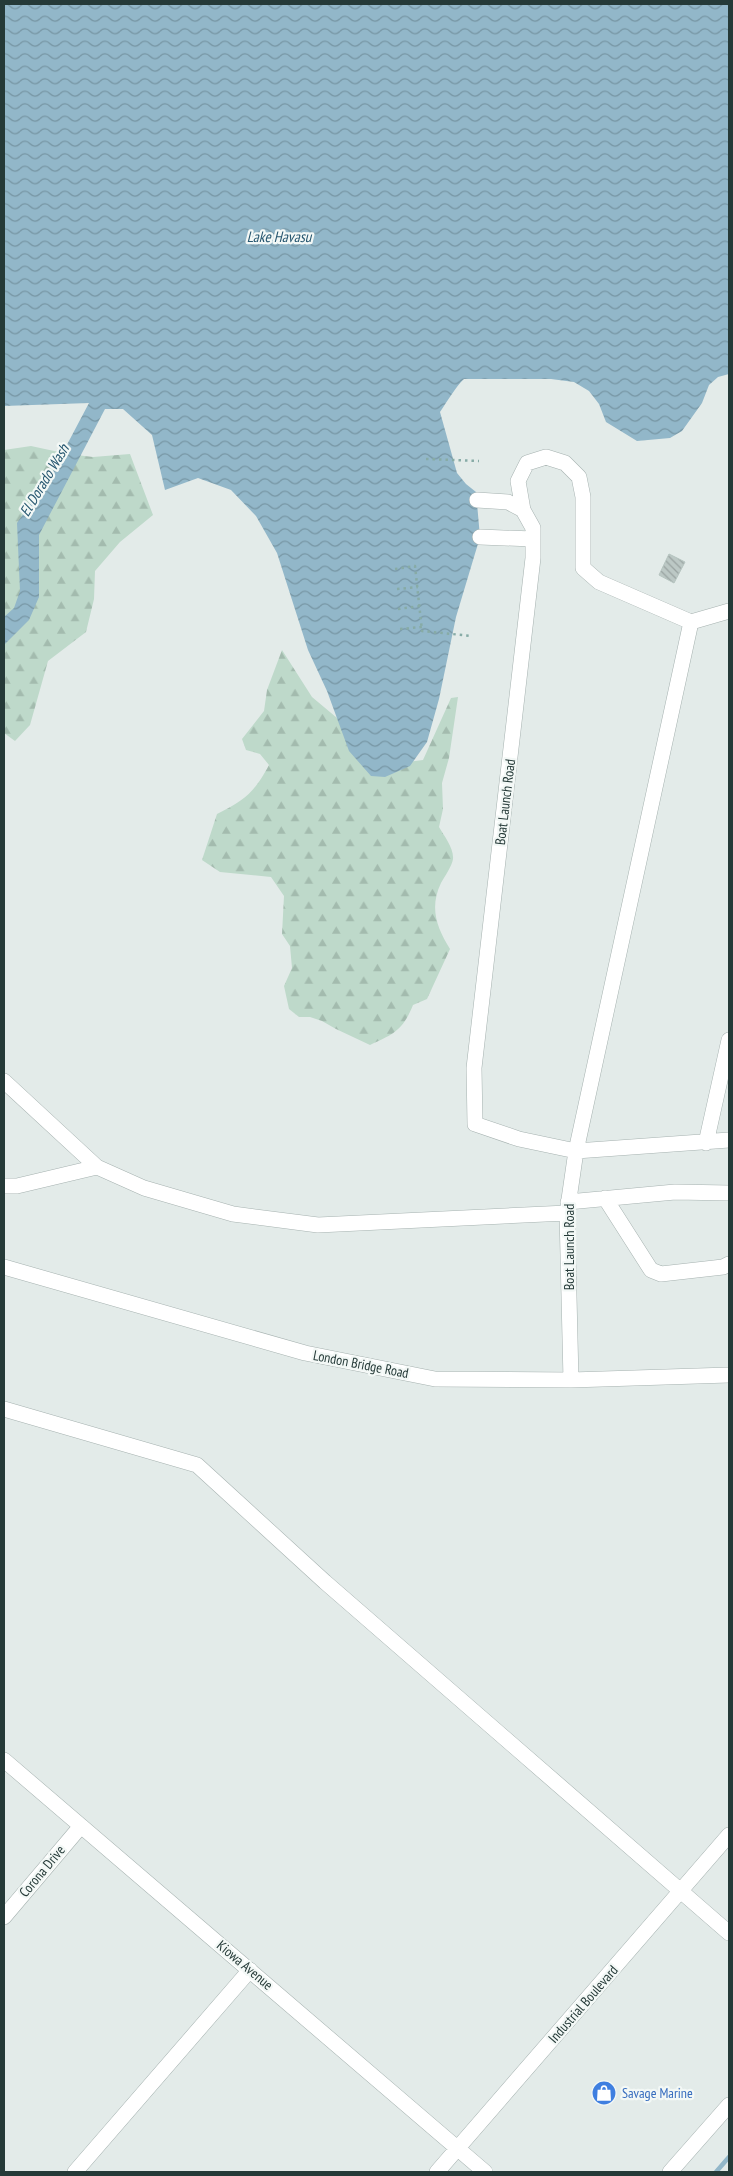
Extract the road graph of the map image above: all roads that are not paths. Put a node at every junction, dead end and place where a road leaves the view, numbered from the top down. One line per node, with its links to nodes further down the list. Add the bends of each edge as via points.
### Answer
1 (477, 500): 2 (street, via 508,502)
2 (524, 510): 4 (street, Boat Launch Road, via 533,528); 6 (street, Boat Launch Road, via 518,481 527,463 546,457 565,464 579,477 583,497 583,568 599,582)
3 (480, 536): 4 (street)
4 (533, 539): 11 (street, Boat Launch Road, via 474,1068 475,1124 519,1139)
5 (729, 610): 6 (street)
6 (691, 622): 11 (street)
7 (729, 1040): 10 (street)
8 (4, 1081): 12 (street)
9 (729, 1140): 10 (street)
10 (706, 1143): 11 (street)
11 (576, 1151): 16 (street, Boat Launch Road)
12 (97, 1166): 13 (street, via 17,1186); 16 (street, via 144,1188 233,1214 318,1225)
13 (4, 1186)
14 (729, 1193): 15 (street, via 675,1192)
15 (605, 1198): 16 (street); 17 (street, via 650,1270 661,1274)
16 (567, 1207): 20 (street, Boat Launch Road)
17 (729, 1264)
18 (4, 1267): 20 (street, London Bridge Road, via 305,1353 435,1379)
19 (729, 1375): 20 (street, London Bridge Road)
20 (571, 1380)
21 (4, 1410): 25 (street, via 197,1465 332,1588)
22 (4, 1760): 23 (street, Kiowa Avenue)
23 (80, 1826): 26 (street, Corona Drive); 28 (street, Kiowa Avenue)
24 (729, 1835): 25 (street, Industrial Boulevard)
25 (682, 1890): 27 (street); 30 (street, Industrial Boulevard)
26 (4, 1916)
27 (729, 1933)
28 (250, 1970): 30 (street, Kiowa Avenue); 31 (street)
29 (729, 2105): 34 (street)
30 (457, 2149): 32 (street, Industrial Boulevard); 33 (street, Kiowa Avenue)
31 (75, 2172)
32 (437, 2172)
33 (485, 2172)
34 (670, 2172)

